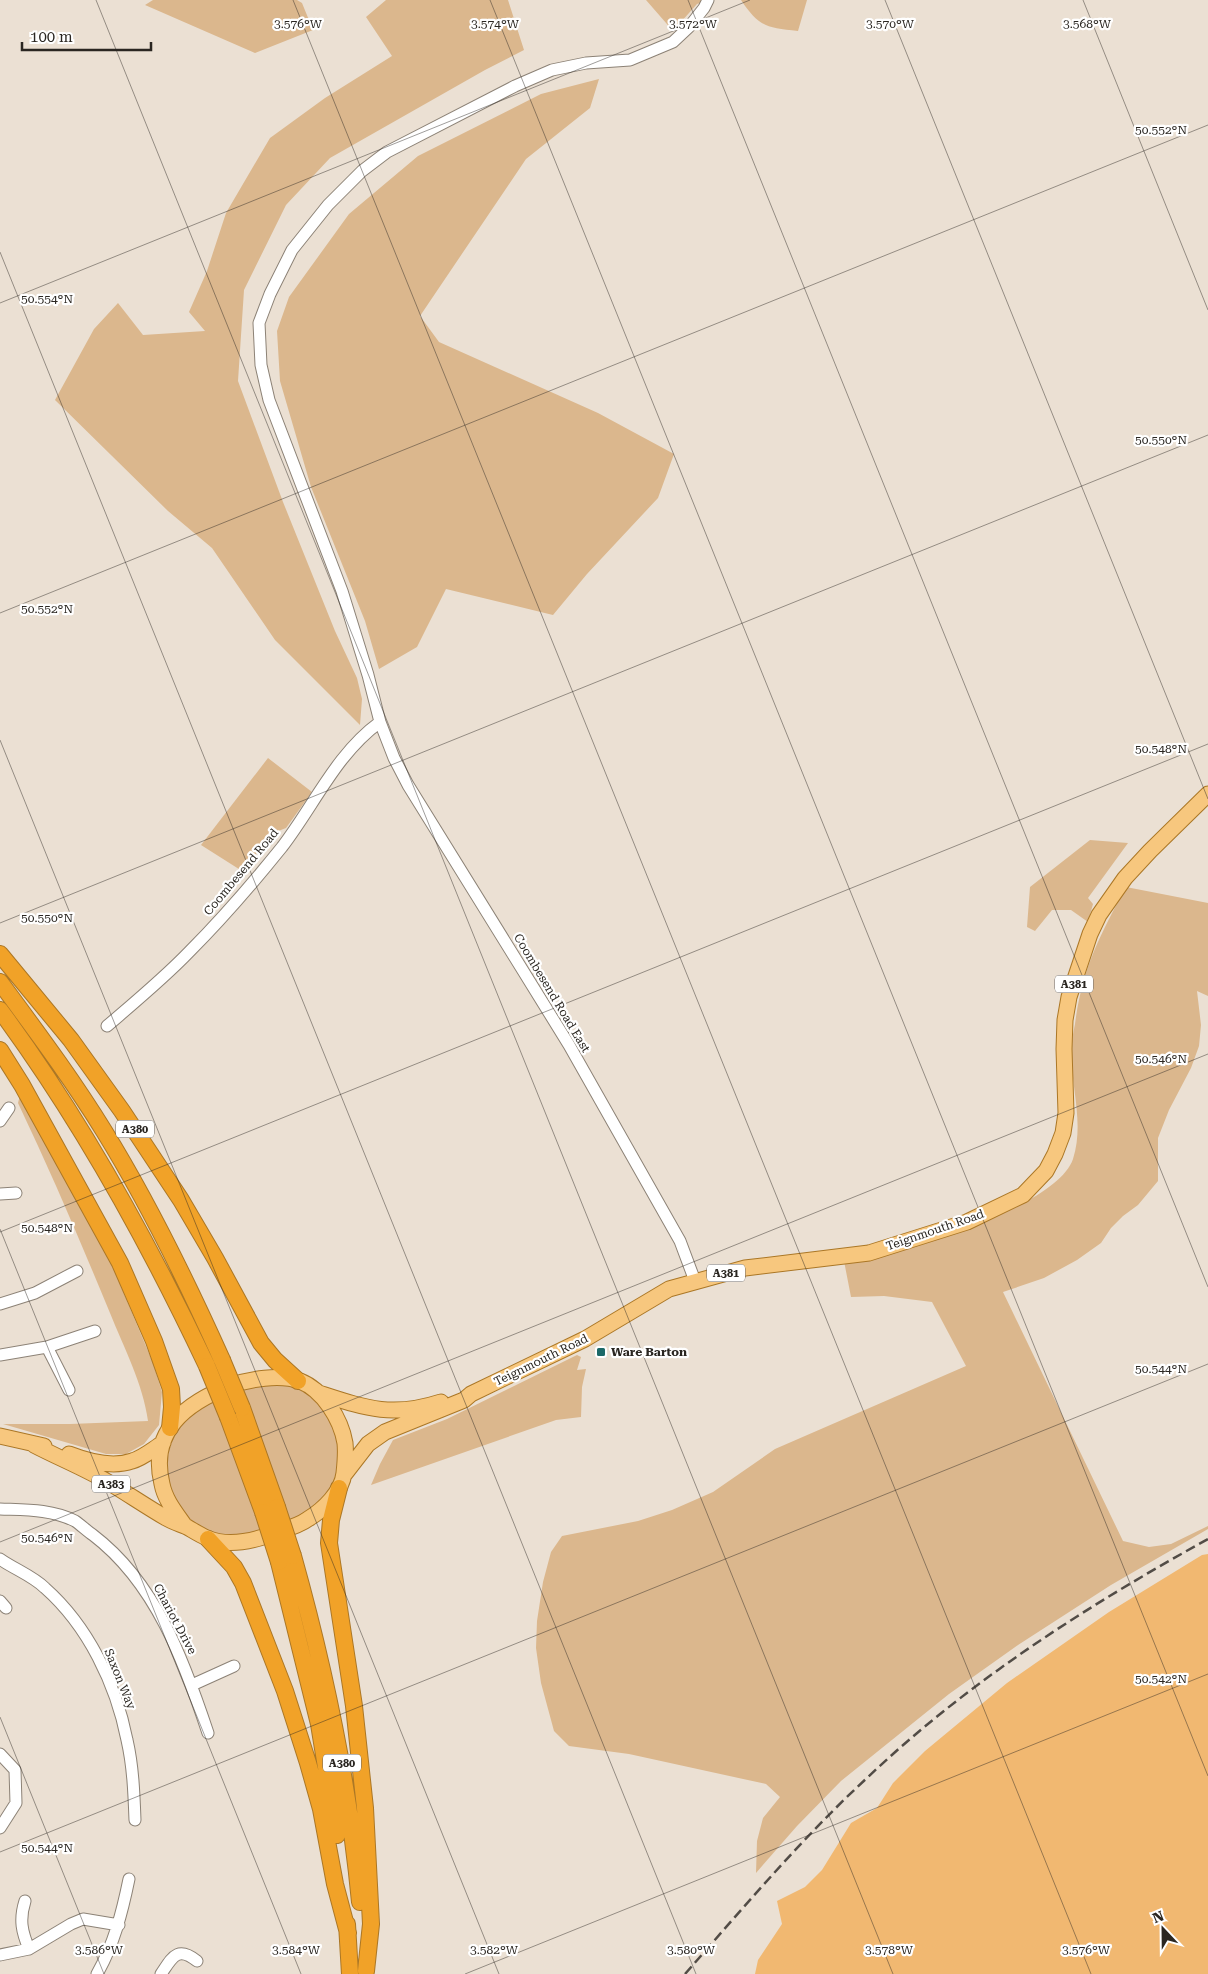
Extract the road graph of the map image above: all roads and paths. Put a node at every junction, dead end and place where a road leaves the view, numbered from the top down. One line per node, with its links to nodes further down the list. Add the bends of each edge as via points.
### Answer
1 (708, 0): 2 (street, Coombesend Road East, via 689,27 673,42 630,60 586,63 552,70 387,152 362,171 328,205 292,250 270,294 259,323 261,365 269,400 342,591)
2 (380, 722): 7 (street, Coombesend Road, via 348,751 301,821 248,888 189,953); 14 (street, Coombesend Road East, via 408,785 569,1045 680,1241)
3 (1208, 794): 14 (main road, Teignmouth Road / A381, via 1125,878 1090,934 1069,997 1064,1049 1066,1113 1063,1133 1046,1171 1023,1194 967,1222 869,1253 745,1268)
4 (0, 954): 20 (highway, A380, via 117,1104 181,1200 260,1343)
5 (0, 982): 19 (highway, A380, via 66,1072 104,1132 166,1242)
6 (0, 1010): 19 (highway, A380, via 53,1085 118,1191 177,1303)
7 (108, 1026)
8 (0, 1050): 24 (highway, via 120,1264 171,1389)
9 (9, 1108): 10 (street)
10 (0, 1120)
11 (16, 1193): 12 (street)
12 (0, 1194)
13 (77, 1271): 15 (street, via 35,1293)
14 (695, 1281): 23 (main road, Teignmouth Road / A381, via 669,1289 585,1339)
15 (0, 1304)
16 (95, 1331): 17 (street)
17 (47, 1346): 18 (street); 21 (street)
18 (0, 1355)
19 (215, 1363): 32 (highway, A380, bridge)
20 (298, 1381): 22 (main road); 24 (main road, via 265,1378 240,1383 200,1399 185,1410)
21 (69, 1390)
22 (318, 1393): 23 (main road, Teignmouth Road / A381, via 368,1408 398,1410); 28 (main road, via 343,1434 346,1452)
23 (472, 1394): 28 (main road, Teignmouth Road / A381, via 456,1404 385,1432 368,1444)
24 (170, 1428): 26 (main road)
25 (0, 1436): 27 (main road, A383)
26 (163, 1443): 27 (main road, A383, via 132,1461 115,1463 98,1462); 30 (main road, via 162,1484 170,1504)
27 (34, 1445): 30 (main road, A383)
28 (342, 1482): 31 (main road, via 321,1510 292,1527 249,1541); 49 (highway, A380, via 329,1543 354,1706 365,1808 371,1924)
29 (0, 1509): 35 (street, Chariot Drive, via 53,1513 74,1521 106,1545 146,1591)
30 (185, 1526): 31 (main road)
31 (208, 1539): 43 (highway, A380, via 234,1567 243,1583 285,1691 321,1809)
32 (286, 1559): 43 (highway, A380, via 299,1640 325,1759); 49 (highway, A380, via 328,1697 346,1788)
33 (0, 1560): 38 (street, Saxon Way, via 43,1586 63,1605 98,1658 113,1692 127,1739)
34 (234, 1666): 35 (street)
35 (192, 1685): 36 (street, Chariot Drive)
36 (208, 1733)
37 (0, 1754): 39 (street, via 15,1770 16,1803)
38 (135, 1820)
39 (0, 1828)
40 (129, 1880): 42 (street)
41 (25, 1901): 45 (street, via 20,1921)
42 (119, 1925): 45 (street, via 83,1920); 50 (street)
43 (348, 1934): 52 (highway, A380)
44 (173, 1943): 46 (street)
45 (29, 1949): 47 (street)
46 (184, 1954): 48 (street); 51 (street, via 173,1956)
47 (0, 1955)
48 (196, 1961)
49 (366, 1972)
50 (97, 1974)
51 (161, 1974)
52 (350, 1974)

